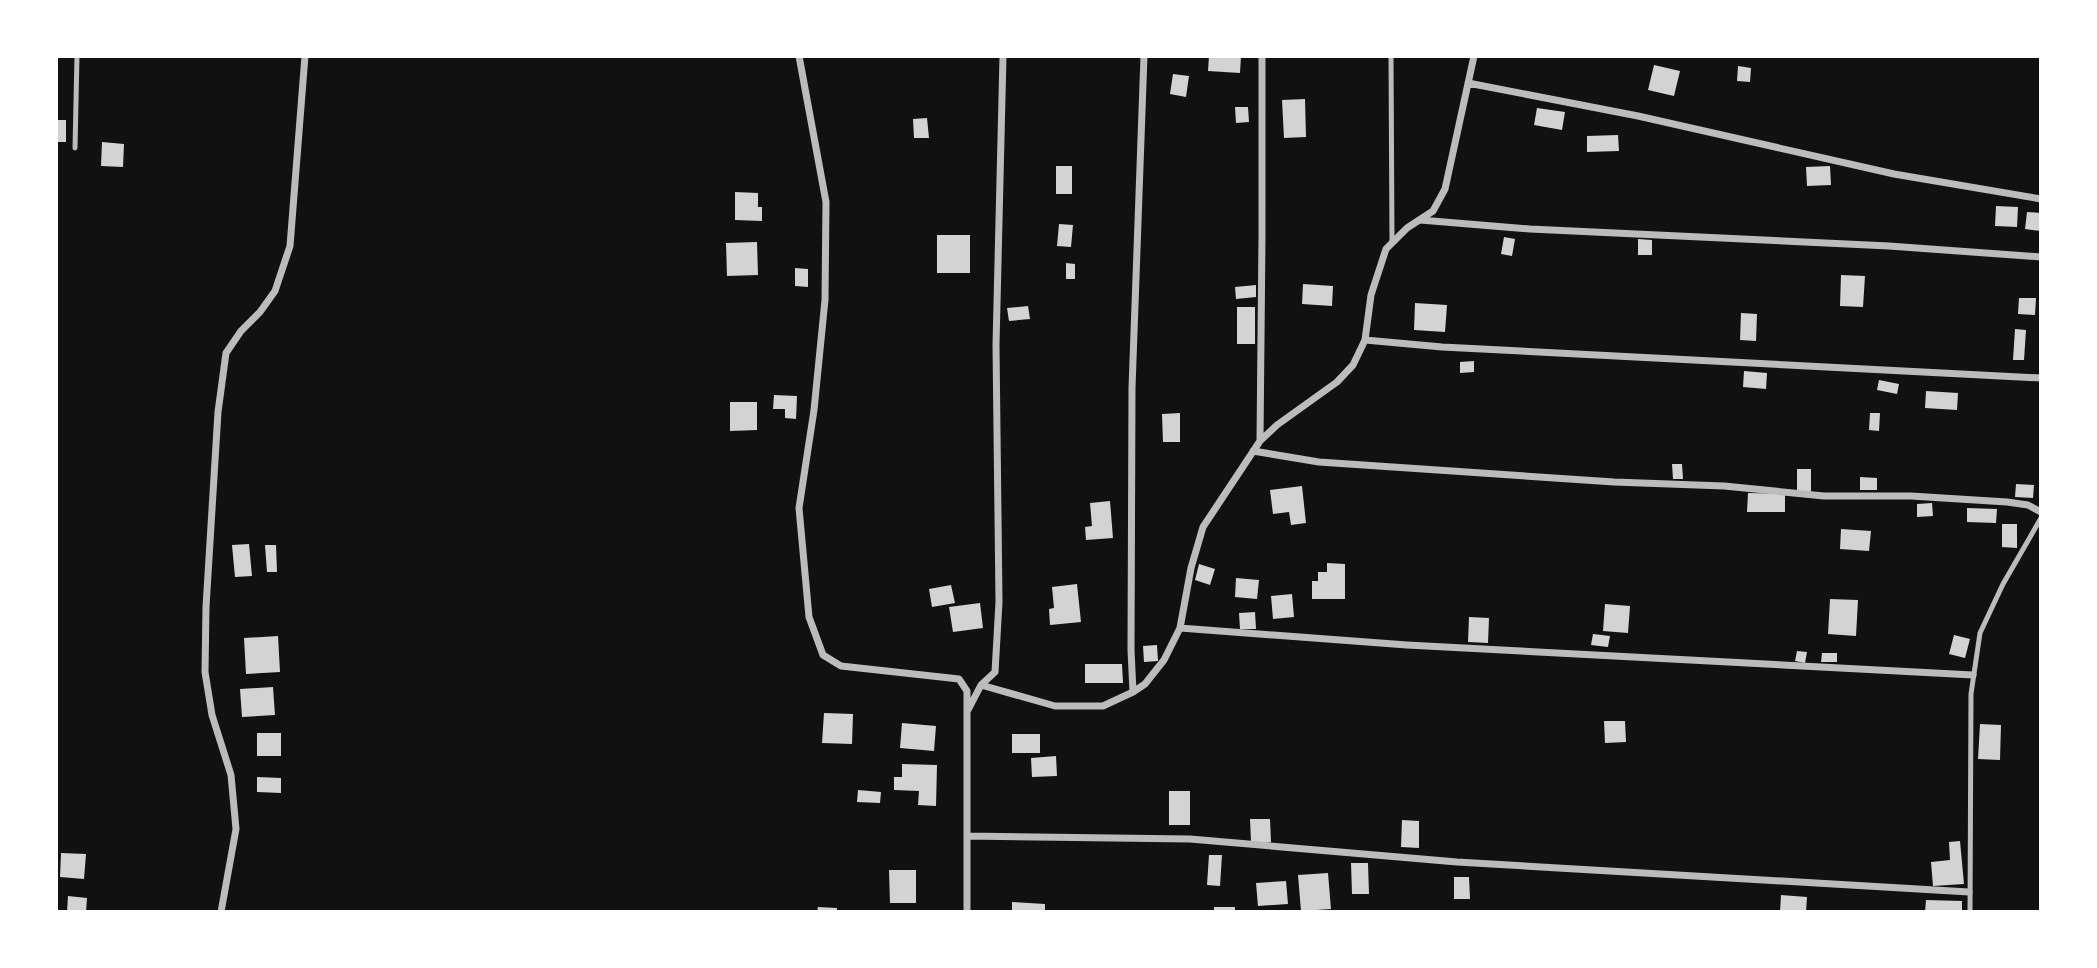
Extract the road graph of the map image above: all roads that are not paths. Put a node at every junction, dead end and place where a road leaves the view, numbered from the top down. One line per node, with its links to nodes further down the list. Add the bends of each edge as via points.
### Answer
1 (77, 56): 10 (lane)
2 (305, 56): 28 (street, via 290,246 275,291 226,353 218,412 205,672 212,715 231,775 236,829)
3 (799, 56): 25 (street, via 826,202 825,300 799,508 809,617 823,655 841,666 959,679 967,691)
4 (1003, 56): 23 (street, via 996,345 999,602 995,672)
5 (1144, 56): 24 (street, via 1132,388)
6 (1262, 56): 17 (street)
7 (1391, 56): 13 (lane)
8 (1474, 56): 9 (street)
9 (1468, 83): 11 (street, via 1894,174); 12 (street, via 1445,189 1433,211)
10 (75, 148)
11 (2041, 199)
12 (1419, 220): 13 (street); 14 (street)
13 (1392, 243): 15 (street, via 1371,295)
14 (2041, 257)
15 (1365, 340): 16 (street); 17 (street, via 1353,365 1337,382)
16 (2041, 378)
17 (1260, 441): 18 (street)
18 (1253, 451): 19 (street, via 1319,462 1614,482 2007,502); 21 (street, via 1203,527)
19 (2041, 512)
20 (2041, 518): 22 (lane, via 1980,633)
21 (1180, 628): 22 (street, via 1407,645); 24 (street, via 1164,660)
22 (1973, 675): 27 (lane)
23 (981, 685): 24 (street, via 1055,706 1103,706); 25 (street)
24 (1133, 692)
25 (968, 710): 26 (street)
26 (967, 836): 27 (street, via 1189,839 1457,862); 29 (street)
27 (1969, 892): 30 (lane)
28 (221, 912)
29 (967, 912)
30 (1970, 912)

